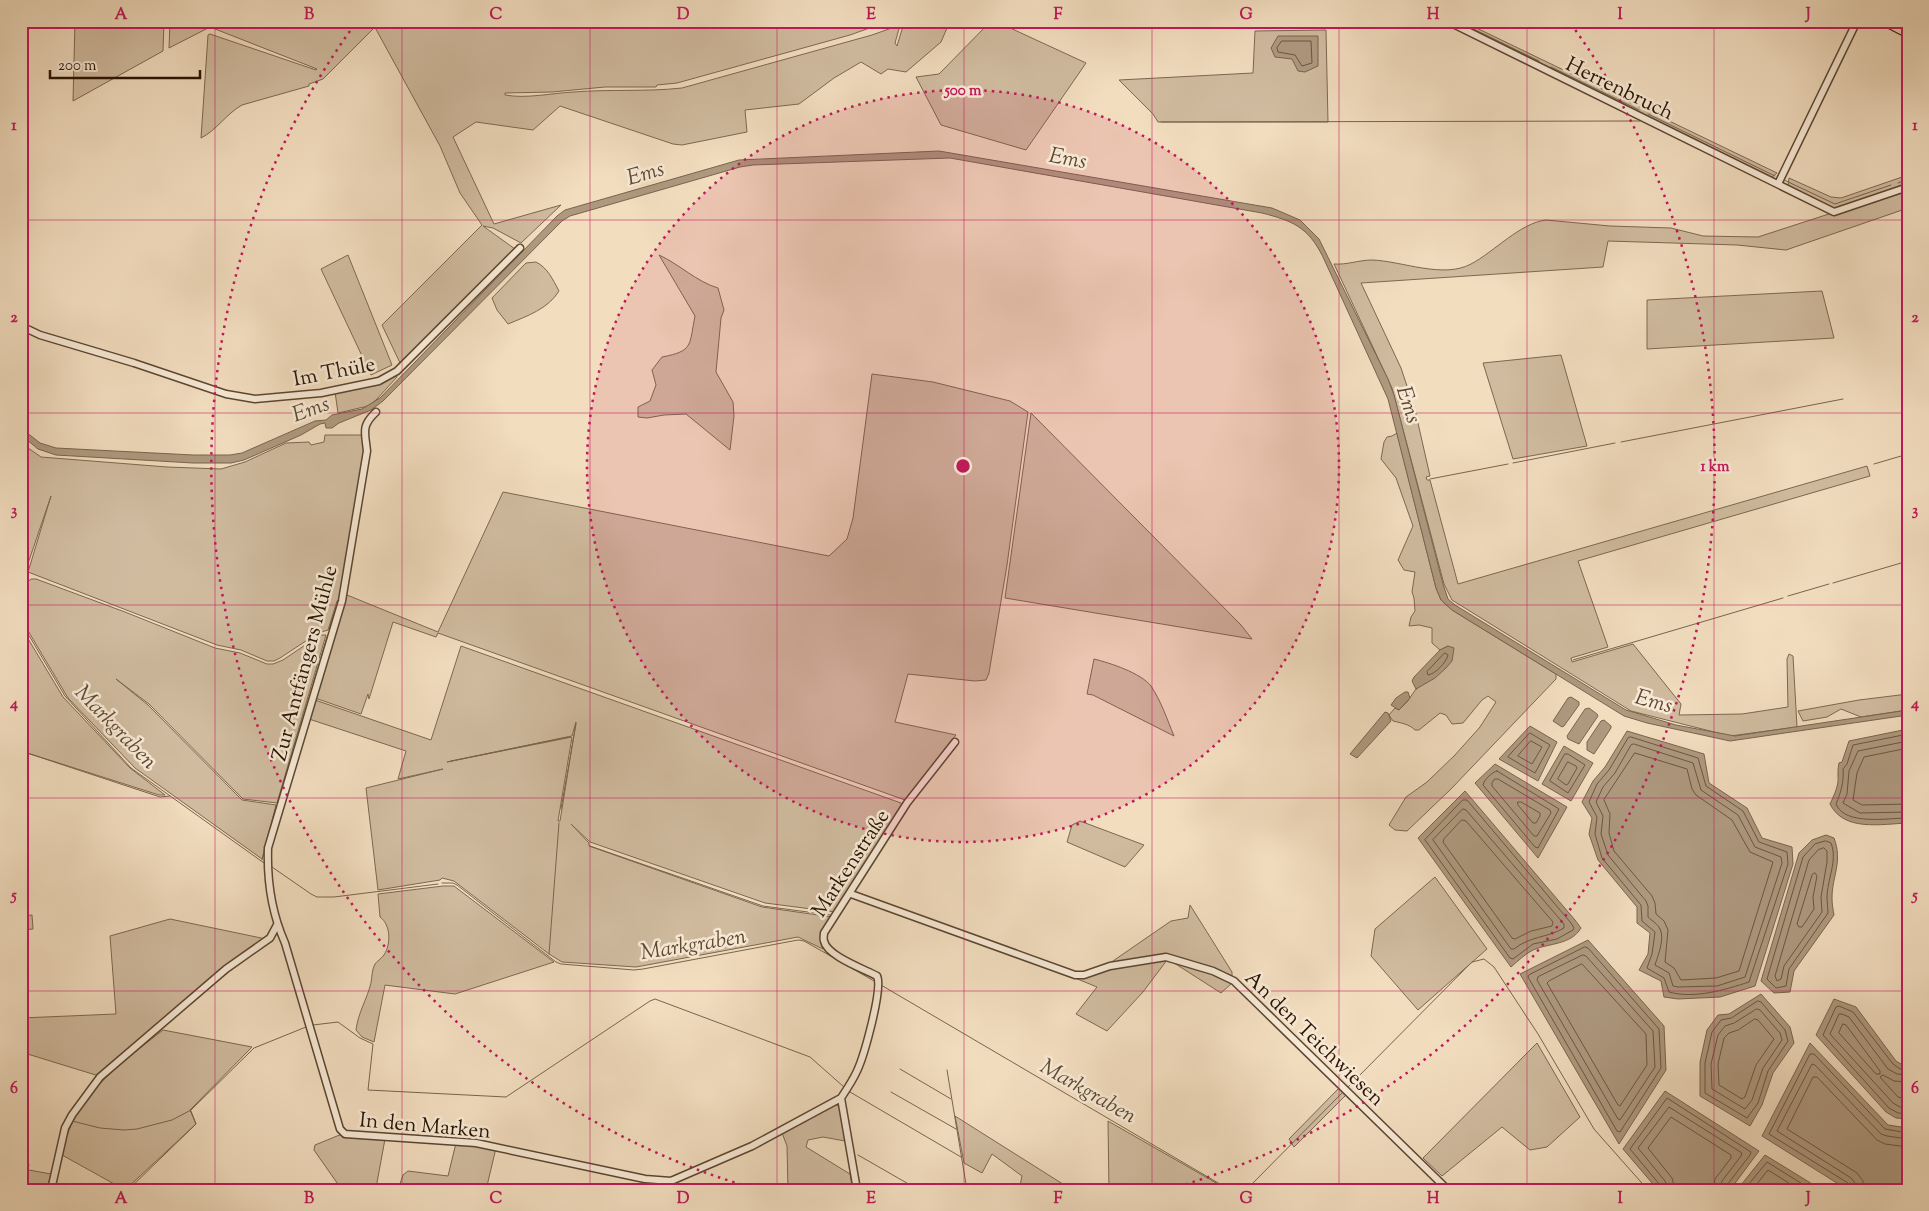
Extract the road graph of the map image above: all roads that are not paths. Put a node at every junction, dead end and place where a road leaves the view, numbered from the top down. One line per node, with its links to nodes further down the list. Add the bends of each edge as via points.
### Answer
1 (1448, 21): 5 (street, Herrenbruch)
2 (1857, 21): 5 (street)
3 (1885, 21): 4 (main road)
4 (1908, 33)
5 (1778, 184): 6 (street, Herrenbruch, via 1834,212)
6 (1908, 187)
7 (520, 248): 8 (street, Im Thüle, via 398,371 379,381 322,394 255,399 226,394)
8 (21, 326)
9 (376, 412): 12 (street, Zur Antfängers Mühle, via 365,428 367,451 342,600 268,848)
10 (954, 742): 11 (street, Markenstraße, via 907,803)
11 (850, 894): 15 (street, Markenstraße, via 824,933 824,941 828,949 877,976 879,982 875,1011 858,1070); 20 (street, An den Teichwiesen, via 1075,975 1166,958 1213,971 1234,981)
12 (277, 925): 13 (street); 14 (street, In den Marken)
13 (270, 938): 14 (street); 17 (street, via 226,969 100,1076 65,1128)
14 (285, 943): 16 (street, In den Marken, via 337,1122 345,1134 476,1142 645,1179)
15 (841, 1098): 16 (street, In den Marken, via 752,1146); 19 (street)
16 (671, 1181): 18 (street)
17 (51, 1190)
18 (665, 1190)
19 (857, 1190)
20 (1448, 1190)

